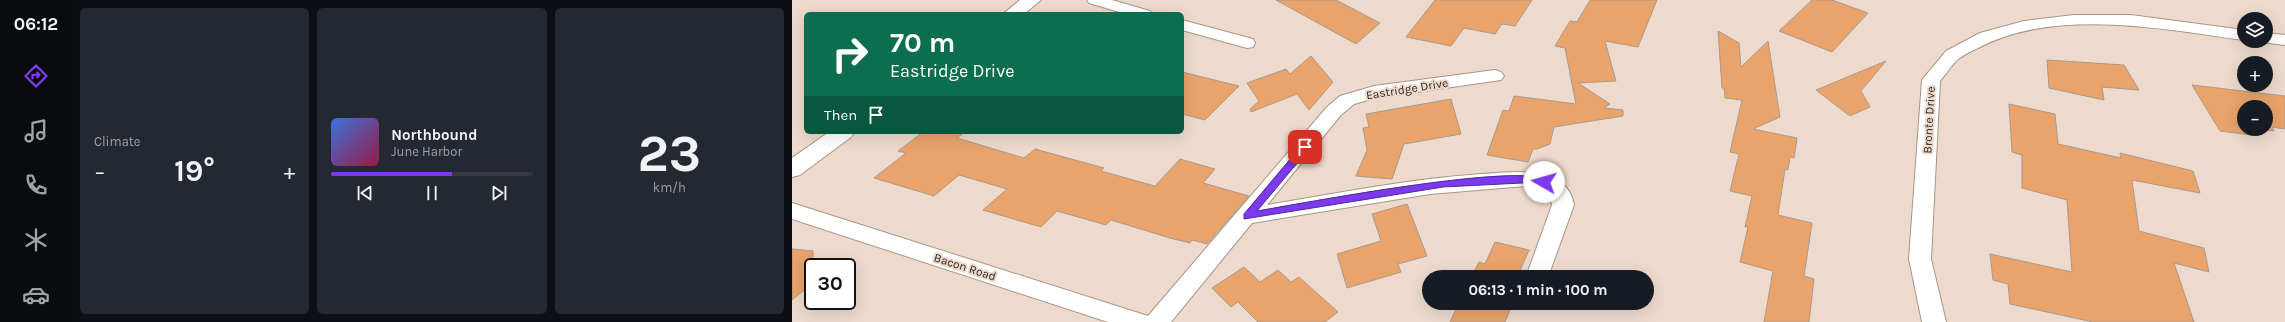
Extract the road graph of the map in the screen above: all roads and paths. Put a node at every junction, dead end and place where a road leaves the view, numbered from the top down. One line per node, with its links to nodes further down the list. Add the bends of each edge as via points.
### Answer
1 (1032, 0): 3 (street)
2 (1095, 0): 4 (street)
3 (1015, 12)
4 (1137, 12)
5 (1184, 26): 9 (street)
6 (2237, 34): 18 (street, Bronte Drive, via 2131,20 2074,20 2024,26 1986,36 1952,55 1931,80 1920,259)
7 (2273, 39): 8 (street)
8 (2285, 40)
9 (1246, 43)
10 (1495, 76): 14 (street, Eastridge Drive, via 1374,92 1347,100 1334,111)
11 (841, 134): 12 (street)
12 (792, 168)
13 (792, 211): 16 (street, Bacon Road)
14 (1247, 216): 15 (street, via 1443,183 1522,180 1544,182 1556,188 1562,197 1563,205); 17 (street, Eastridge Drive)
15 (1540, 270)
16 (1139, 322)
17 (1157, 322)
18 (1934, 322)

